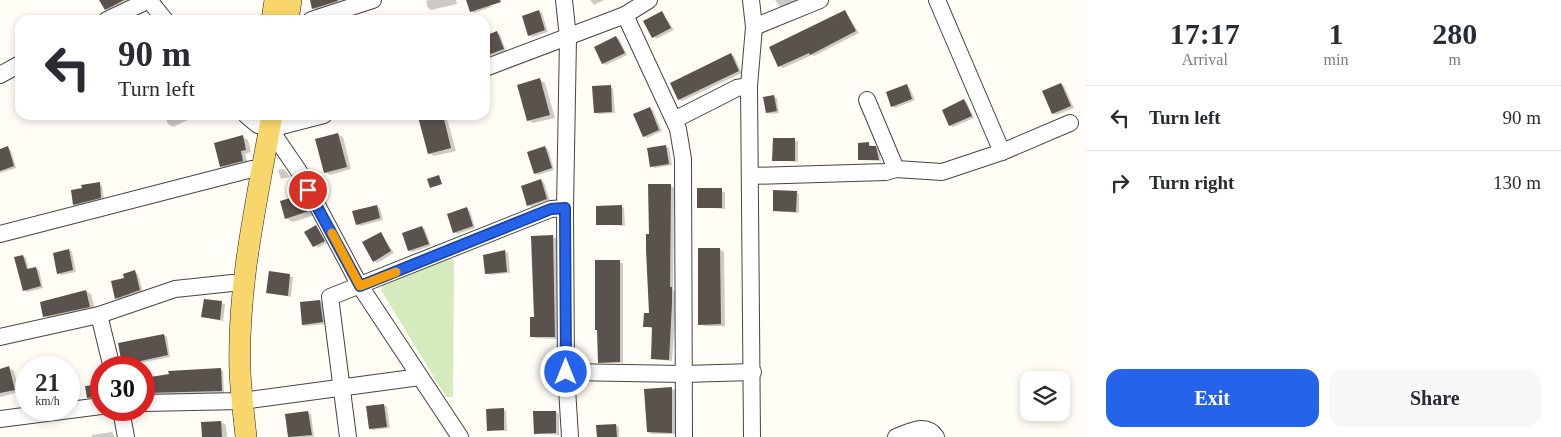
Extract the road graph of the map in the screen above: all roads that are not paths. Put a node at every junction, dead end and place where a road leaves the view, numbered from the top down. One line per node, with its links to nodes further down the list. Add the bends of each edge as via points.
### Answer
1 (149, 0): 10 (street); 11 (street)
2 (275, 0): 12 (main road)
3 (291, 0): 13 (main road)
4 (372, 0): 14 (street)
5 (564, 0): 17 (street)
6 (649, 0): 15 (street)
7 (751, 0): 16 (street)
8 (820, 0): 16 (street)
9 (937, 0): 26 (street)
10 (118, 15)
11 (161, 15)
12 (273, 15)
13 (289, 15)
14 (326, 15)
15 (625, 15): 17 (street); 24 (street)
16 (754, 27): 21 (street)
17 (568, 38): 19 (street); 30 (street)
18 (15, 66): 20 (street)
19 (490, 66)
20 (0, 74)
21 (749, 86): 24 (street, via 737,88); 29 (street)
22 (867, 100): 28 (street)
23 (261, 120): 27 (main road); 33 (street, via 300,173); 42 (main road, via 257,194 242,300)
24 (674, 120): 39 (street, via 683,159)
25 (1070, 124): 26 (street)
26 (1002, 152): 28 (street, via 942,172)
27 (252, 169): 31 (street); 32 (main road)
28 (896, 169): 29 (street, via 886,172)
29 (750, 176): 38 (street)
30 (565, 208): 33 (street, via 551,209); 37 (street)
31 (0, 234)
32 (232, 283): 34 (street, via 175,289); 42 (main road, via 228,361)
33 (360, 286): 40 (street); 41 (street, via 330,297)
34 (99, 315): 35 (street); 36 (street)
35 (0, 337)
36 (109, 356)
37 (566, 372): 39 (street); 52 (street)
38 (754, 372): 39 (street); 54 (street)
39 (684, 374): 53 (street)
40 (420, 377): 41 (street); 51 (street)
41 (341, 387): 42 (street); 50 (street)
42 (236, 400): 43 (street); 48 (main road); 49 (main road)
43 (155, 402)
44 (90, 407): 45 (street)
45 (0, 419)
46 (124, 421): 47 (street)
47 (126, 437)
48 (235, 437)
49 (246, 437)
50 (348, 437)
51 (460, 437)
52 (570, 437)
53 (684, 437)
54 (752, 437)
55 (896, 437): 56 (street, via 924,428)
56 (936, 437)

